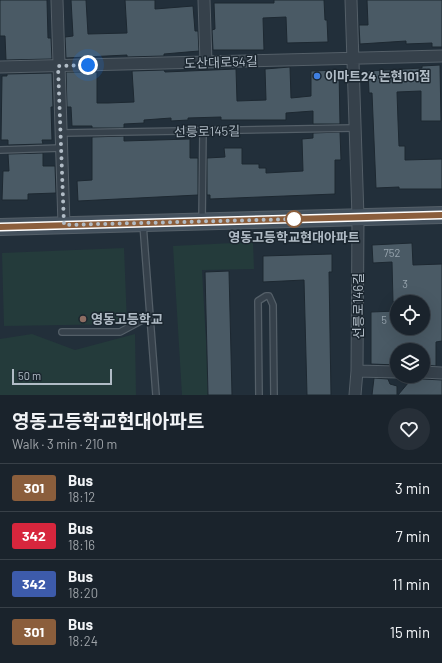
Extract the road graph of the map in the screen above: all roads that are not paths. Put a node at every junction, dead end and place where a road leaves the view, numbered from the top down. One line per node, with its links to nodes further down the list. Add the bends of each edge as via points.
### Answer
1 (57, 0): 7 (street)
2 (204, 0): 6 (street)
3 (350, 0): 5 (street)
4 (442, 56): 5 (street, 도산대로54길)
5 (352, 58): 6 (street, 도산대로54길); 9 (street)
6 (206, 62): 7 (street, 도산대로54길)
7 (58, 66): 8 (street, 도산대로54길); 11 (street)
8 (0, 67)
9 (354, 128): 10 (lane, 선릉로145길); 15 (street)
10 (203, 132): 11 (lane, 선릉로145길); 16 (lane)
11 (61, 134): 12 (street)
12 (61, 148): 13 (lane); 18 (street)
13 (0, 150)
14 (442, 215): 15 (main road)
15 (358, 217): 16 (main road); 22 (street, 선릉로146길)
16 (202, 222): 17 (main road)
17 (143, 224): 18 (main road); 20 (lane)
18 (64, 225): 19 (main road)
19 (0, 227)
20 (150, 316): 21 (lane, via 120,332); 26 (lane)
21 (62, 332)
22 (357, 371): 23 (street); 29 (street, 선릉로146길)
23 (390, 372)
24 (430, 372): 25 (street)
25 (442, 373)
26 (156, 395)
27 (258, 395): 28 (lane, via 258,301 266,296 269,296 273,305)
28 (274, 395)
29 (355, 395)

